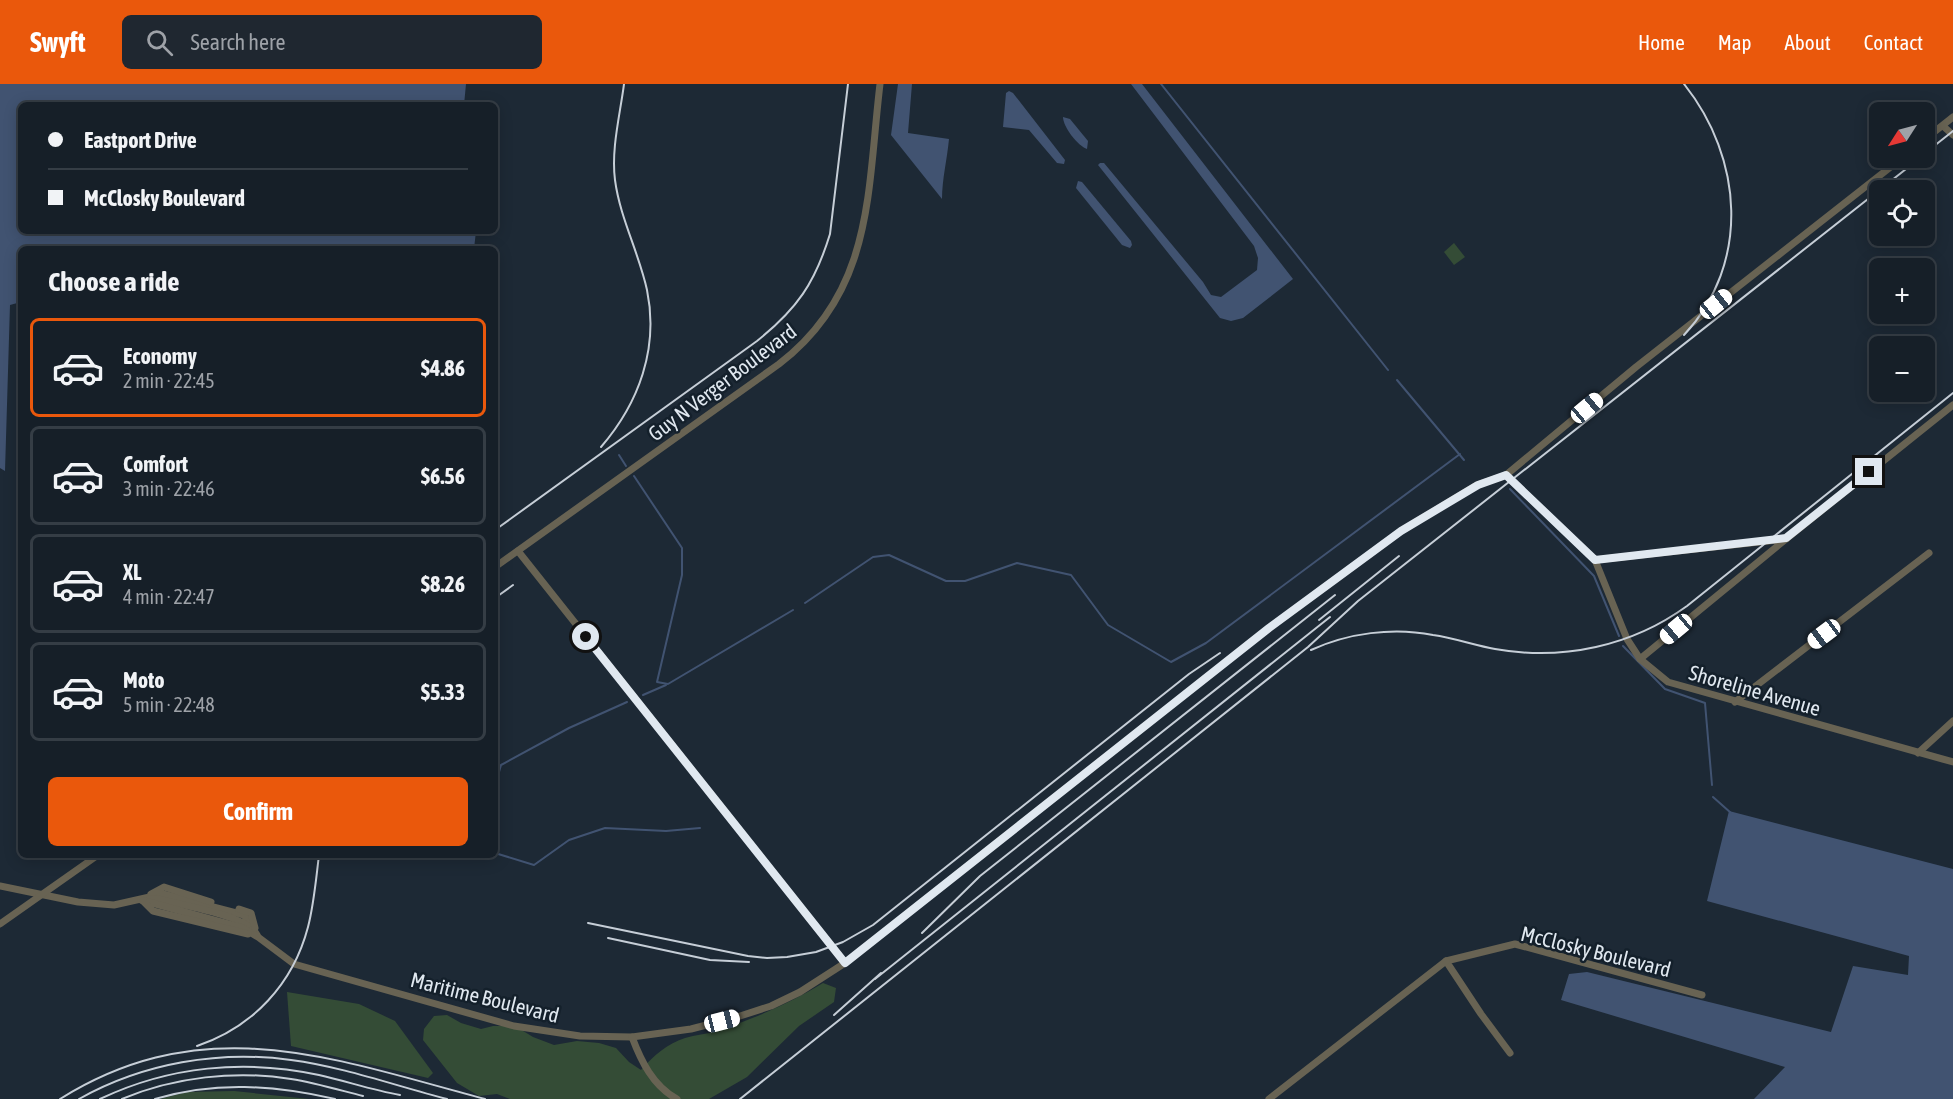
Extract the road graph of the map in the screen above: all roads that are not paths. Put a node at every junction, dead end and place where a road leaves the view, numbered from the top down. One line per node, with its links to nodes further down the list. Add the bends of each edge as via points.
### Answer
1 (880, 84): 10 (street, Guy N Verger Boulevard, via 858,250 844,286 823,321 795,352)
2 (1953, 117): 3 (street)
3 (1943, 126): 4 (street); 5 (street)
4 (1935, 132)
5 (1953, 135)
6 (1889, 168): 8 (street, Maritime Boulevard, via 1636,367)
7 (1953, 405): 9 (street)
8 (1506, 475): 12 (street, Shoreline Avenue); 26 (street, Maritime Boulevard, via 1478,485 1401,531 1269,628)
9 (1786, 538): 12 (street); 14 (street)
10 (518, 551): 13 (street, Guy N Verger Boulevard); 26 (street)
11 (1929, 553): 15 (street)
12 (1595, 560): 14 (street, Shoreline Avenue, via 1627,639)
13 (498, 565)
14 (1640, 659): 15 (street, Shoreline Avenue, via 1668,682)
15 (1735, 702): 17 (street, Shoreline Avenue)
16 (1953, 721): 17 (street)
17 (1918, 753): 18 (street, Shoreline Avenue)
18 (1953, 762)
19 (94, 858): 21 (street)
20 (0, 886): 21 (street, Maritime Boulevard)
21 (39, 896): 22 (street, Maritime Boulevard, via 114,905); 23 (street)
22 (141, 900): 24 (street, Maritime Boulevard, via 243,928); 24 (street, Maritime Boulevard, via 163,894 244,915)
23 (0, 924)
24 (258, 937): 28 (street, Maritime Boulevard, via 294,963 486,1018 580,1036)
25 (1446, 961): 27 (street, McClosky Boulevard, via 1515,944); 29 (street); 31 (street, McClosky Boulevard)
26 (845, 963): 28 (street, Maritime Boulevard, via 800,992 748,1013 691,1029)
27 (1702, 995)
28 (632, 1036): 30 (street, via 650,1075)
29 (1510, 1053)
30 (677, 1099)
31 (1269, 1099)

